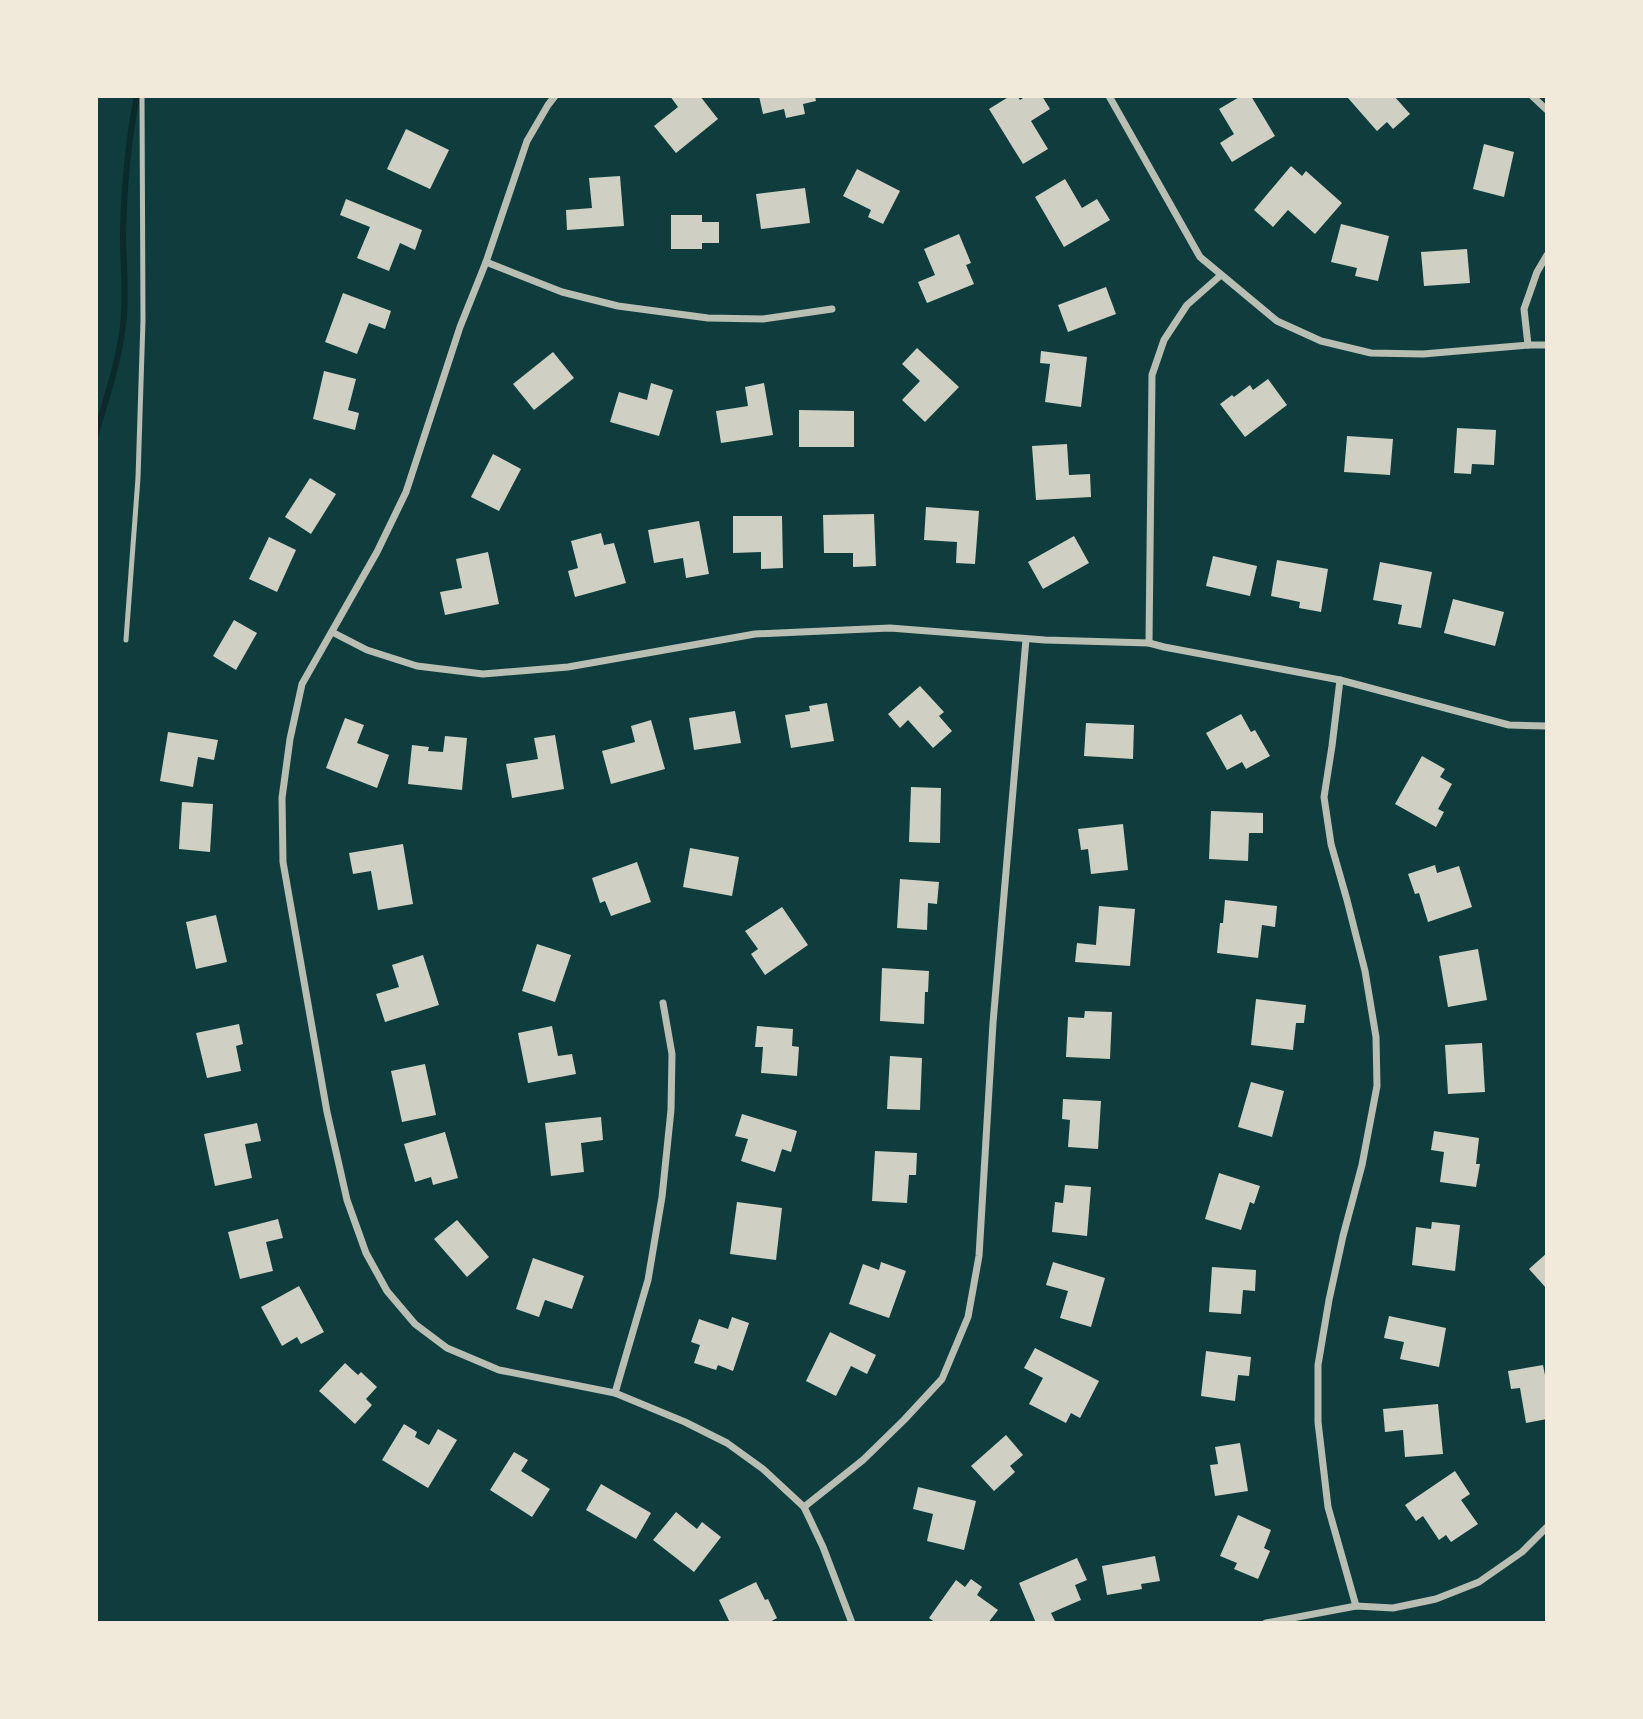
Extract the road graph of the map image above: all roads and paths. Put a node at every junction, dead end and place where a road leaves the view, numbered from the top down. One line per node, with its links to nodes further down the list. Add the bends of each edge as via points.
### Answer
1 (142, 96): 14 (lane, via 143,320)
2 (555, 96): 7 (street, via 527,141)
3 (1109, 96): 8 (street, via 1200,257)
4 (1532, 96): 5 (street)
5 (1547, 110)
6 (1547, 256): 10 (street, via 1524,309)
7 (486, 262): 9 (street, via 562,292 618,306 708,318 763,319); 12 (street, via 406,492)
8 (1221, 275): 10 (street, via 1278,321 1321,341 1371,353 1423,354); 15 (street, via 1187,305 1164,340 1152,375)
9 (832, 309)
10 (1528, 345): 11 (street)
11 (1547, 345)
12 (331, 632): 13 (street, via 367,650 417,666 483,674 568,667 755,634 890,628); 19 (street, via 302,684 290,739 282,798 283,862 327,1112 361,1240 387,1291 415,1324 447,1348 499,1370)
13 (1026, 639): 15 (street); 20 (street, via 993,1023 979,1255 968,1317 942,1379 863,1460)
14 (126, 640)
15 (1149, 643): 16 (street)
16 (1340, 680): 17 (street, via 1509,724); 22 (street, via 1324,797 1331,844 1365,971 1376,1037 1377,1086 1329,1300 1318,1365 1318,1422 1328,1507)
17 (1547, 726)
18 (663, 1003): 19 (street, via 672,1054 662,1197 648,1280)
19 (615, 1392): 20 (street, via 727,1443)
20 (804, 1507): 23 (street)
21 (1547, 1527): 22 (street, via 1522,1552 1479,1582 1436,1600 1393,1608)
22 (1356, 1606): 24 (street)
23 (852, 1623)
24 (1266, 1623)

